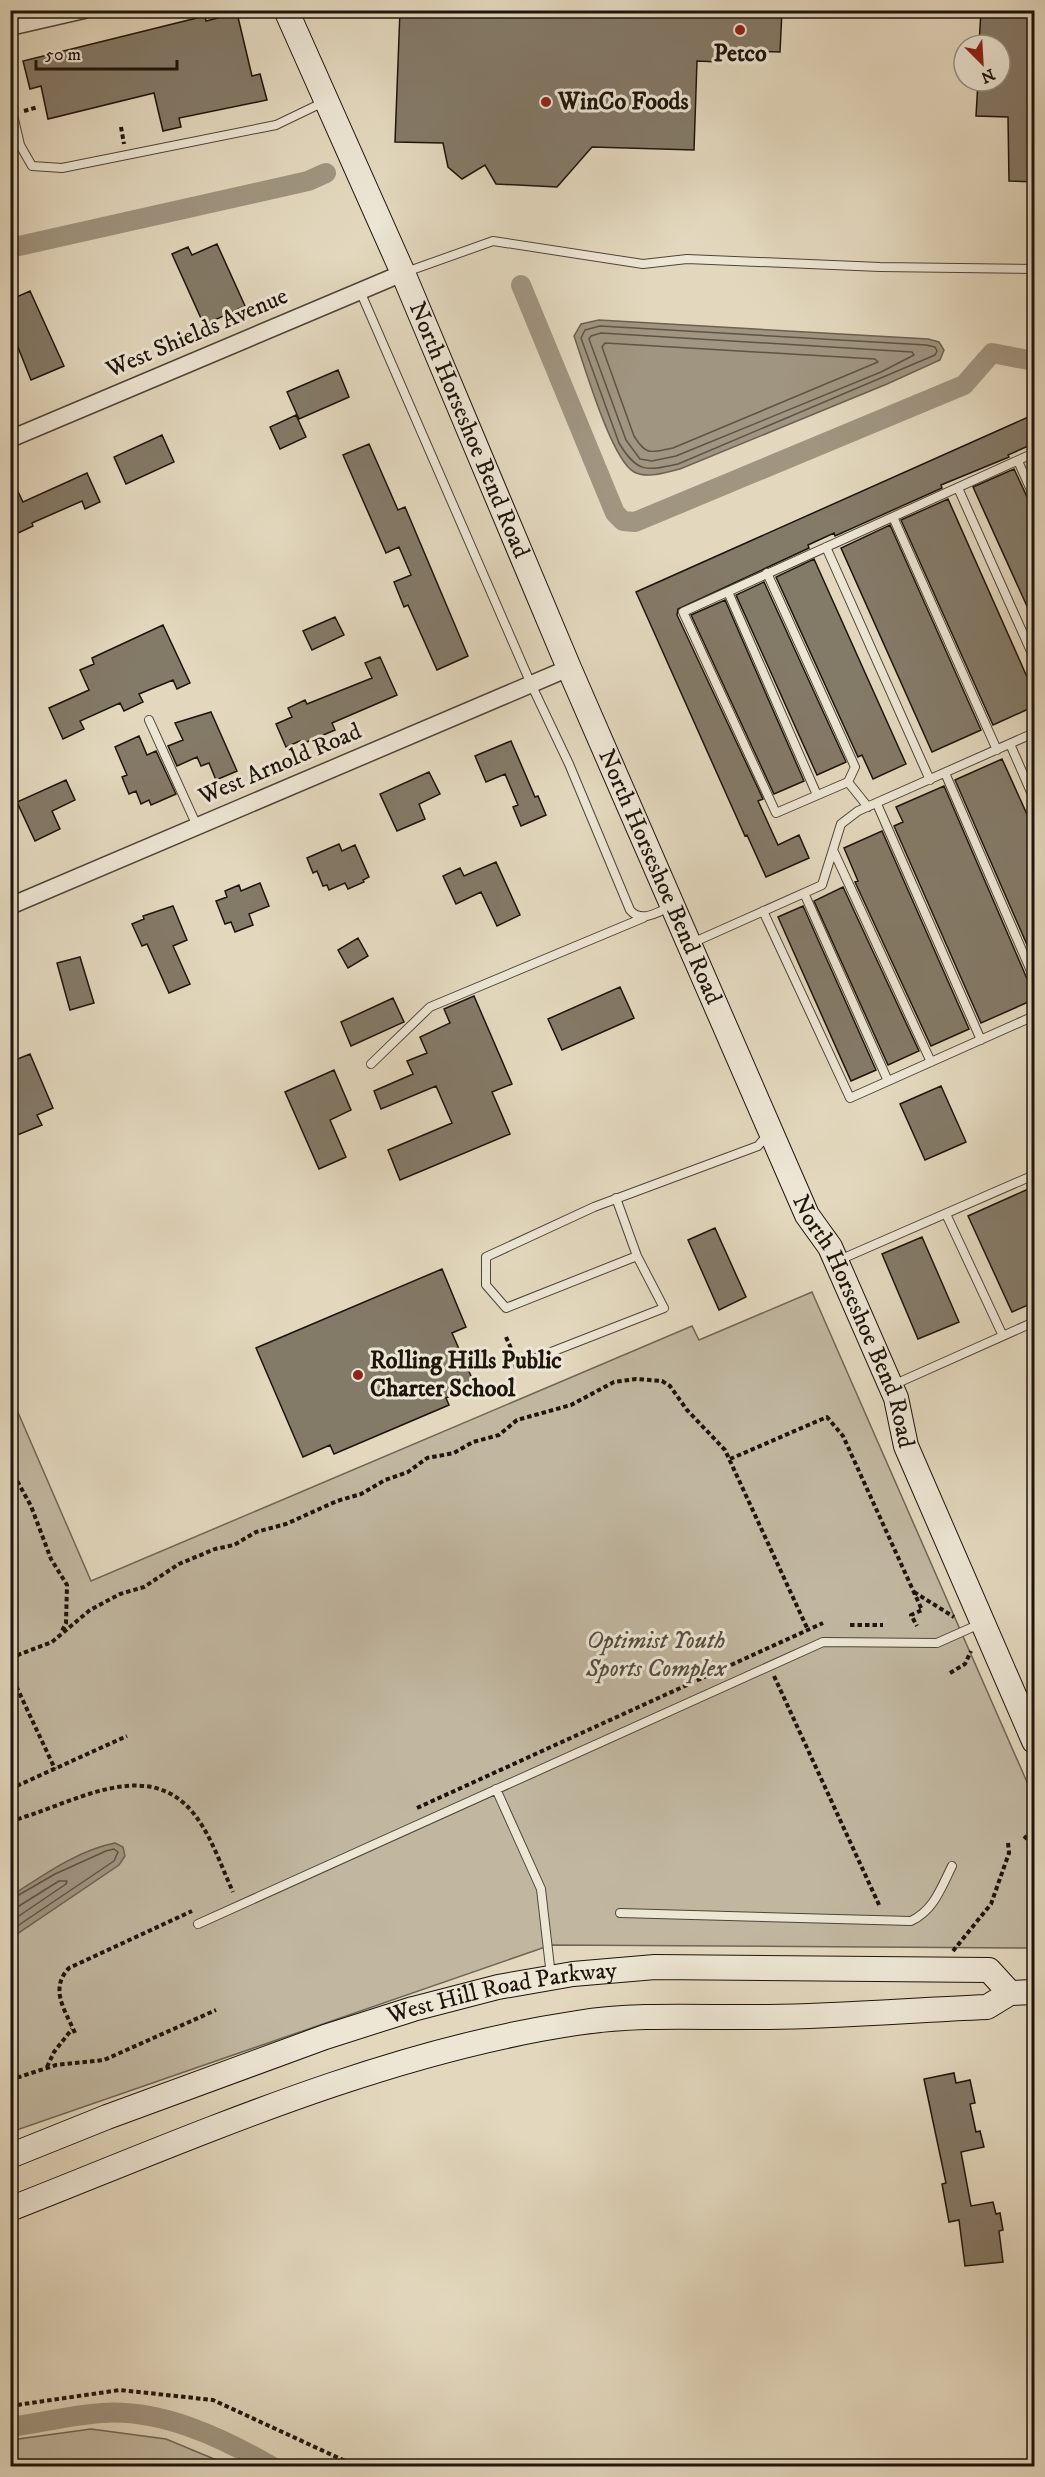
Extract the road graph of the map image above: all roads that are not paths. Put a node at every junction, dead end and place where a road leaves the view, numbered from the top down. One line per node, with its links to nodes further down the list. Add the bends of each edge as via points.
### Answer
1 (84, 10): 3 (street)
2 (286, 10): 4 (street, North Horseshoe Bend Road)
3 (10, 27)
4 (326, 101): 5 (lane, via 276,125 62,168 32,166 20,145); 7 (street, North Horseshoe Bend Road)
5 (10, 102)
6 (1035, 269): 7 (lane, via 687,259 643,264 493,241)
7 (403, 273): 8 (street, West Shields Avenue); 19 (street, North Horseshoe Bend Road)
8 (360, 291): 9 (street, West Shields Avenue); 20 (lane)
9 (10, 439)
10 (1035, 453): 11 (lane)
11 (1018, 461): 12 (lane); 13 (lane)
12 (958, 488): 14 (lane); 18 (lane)
13 (1035, 497)
14 (893, 517): 15 (lane); 24 (lane)
15 (826, 547): 16 (lane); 26 (lane)
16 (767, 573): 17 (lane); 27 (lane, via 855,767)
17 (728, 592): 28 (lane); 28 (lane, via 683,612 776,813)
18 (1035, 658)
19 (570, 668): 20 (street, West Arnold Road); 35 (street, North Horseshoe Bend Road)
20 (531, 684): 31 (street, West Arnold Road); 37 (lane, via 630,910)
21 (149, 720): 31 (lane)
22 (1035, 733): 23 (lane)
23 (1010, 744): 24 (lane); 29 (lane)
24 (997, 750): 25 (lane)
25 (945, 773): 26 (lane); 39 (lane)
26 (930, 780): 30 (lane)
27 (848, 782): 28 (lane); 30 (lane)
28 (817, 795)
29 (1035, 799)
30 (872, 806): 32 (lane, via 841,824); 41 (lane)
31 (197, 826): 34 (street, West Arnold Road)
32 (834, 852): 33 (lane, via 822,885); 42 (lane)
33 (804, 893): 36 (lane); 44 (lane)
34 (10, 906)
35 (673, 906): 37 (lane); 38 (street, North Horseshoe Bend Road)
36 (763, 911): 38 (lane); 44 (lane, via 850,1098)
37 (644, 918): 43 (lane, via 430,1007)
38 (689, 944): 45 (street, North Horseshoe Bend Road)
39 (1035, 978)
40 (1035, 1016): 41 (lane)
41 (981, 1040): 42 (lane)
42 (931, 1062): 44 (lane)
43 (371, 1064)
44 (888, 1081)
45 (771, 1131): 47 (lane, via 758,1146); 50 (street, North Horseshoe Bend Road, via 807,1215)
46 (1035, 1175): 48 (lane)
47 (616, 1198): 49 (lane); 49 (lane, via 486,1257 486,1285 506,1308)
48 (946, 1214): 50 (lane); 52 (lane)
49 (637, 1256): 53 (lane, via 664,1308)
50 (837, 1262): 54 (street, North Horseshoe Bend Road)
51 (1035, 1322): 52 (lane)
52 (1004, 1336): 54 (lane)
53 (518, 1365)
54 (890, 1386): 55 (street, North Horseshoe Bend Road, via 906,1446)
55 (984, 1623): 56 (street, North Horseshoe Bend Road); 57 (lane, via 937,1643 823,1642)
56 (1035, 1741)
57 (496, 1789): 60 (lane); 61 (lane, via 541,1889)
58 (952, 1866): 59 (lane, via 933,1906 911,1921)
59 (620, 1913)
60 (198, 1924)
61 (551, 1978): 63 (street, West Hill Road Parkway, via 655,1967 989,1970); 64 (street, West Hill Road Parkway, via 412,2009 325,2037 107,2116)
62 (1035, 1992): 63 (street, West Hill Road Parkway)
63 (1010, 1993): 65 (street, West Hill Road Parkway, via 987,2007 768,2017 657,2016 508,2035 341,2083 125,2162)
64 (10, 2156)
65 (10, 2209)

